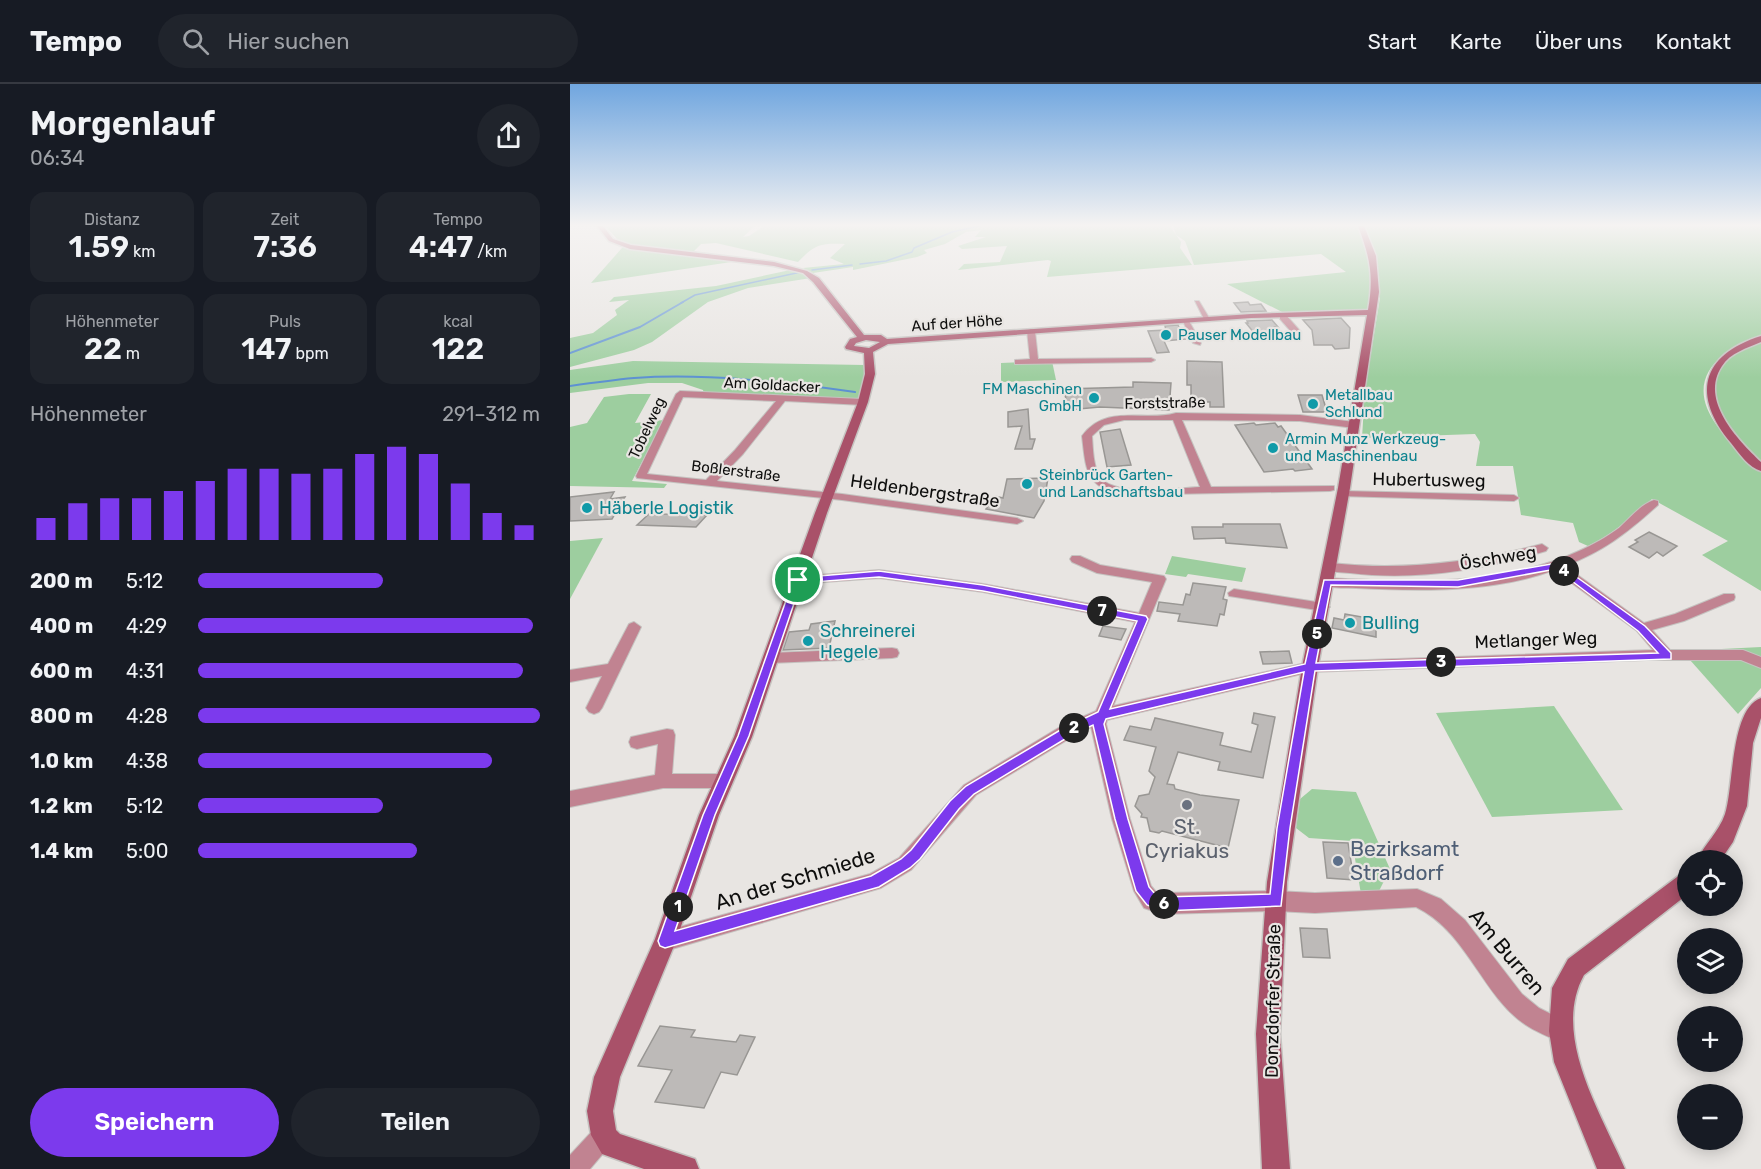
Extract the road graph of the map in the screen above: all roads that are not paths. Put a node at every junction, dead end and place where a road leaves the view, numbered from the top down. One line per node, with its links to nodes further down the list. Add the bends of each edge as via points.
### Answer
1 (811, 277): 10 (street)
2 (1375, 277): 4 (street, Donzdorfer Straße)
3 (1197, 302): 6 (street)
4 (1372, 312): 5 (street, Auf der Höhe); 22 (street, Donzdorfer Straße)
5 (1283, 316): 6 (street, Auf der Höhe); 9 (street)
6 (1208, 319): 7 (street, Auf der Höhe)
7 (1185, 321): 8 (street, Auf der Höhe); 13 (street)
8 (1031, 331): 12 (street, Auf der Höhe); 17 (street)
9 (1298, 334)
10 (862, 338): 12 (street, via 878,337); 14 (street, via 849,347)
11 (1759, 341): 23 (street, via 1726,355 1714,368 1709,389 1723,426)
12 (885, 342): 14 (street)
13 (1197, 343)
14 (868, 350): 20 (street, via 871,364)
15 (1151, 360): 17 (street)
16 (1018, 362): 17 (street)
17 (1034, 362)
18 (680, 394): 19 (street, Am Goldacker); 24 (street, Tobelweg)
19 (782, 399): 20 (street, Am Goldacker); 25 (street)
20 (863, 402): 29 (street)
21 (1176, 416): 22 (street, Forststraße, via 1300,418); 27 (street); 27 (street, Forststraße, via 1109,419 1095,424 1087,436 1093,474 1098,484 1121,492)
22 (1354, 425): 28 (street, Donzdorfer Straße)
23 (1761, 468)
24 (641, 476): 25 (street, Boßlerstraße)
25 (709, 483): 29 (street, Boßlerstraße)
26 (1330, 488): 27 (street, Forststraße)
27 (1207, 490)
28 (1343, 494): 30 (street, Hubertusweg); 36 (street, Donzdorfer Straße)
29 (827, 497): 32 (street, Heldenbergstraße); 37 (street)
30 (1514, 498)
31 (1654, 503): 35 (street, Öschweg, via 1607,544)
32 (1017, 521)
33 (1542, 548): 36 (street, via 1497,561 1452,567)
34 (1076, 559): 41 (street, via 1097,569 1160,579)
35 (1557, 566): 36 (street, Öschweg, via 1458,584); 43 (street)
36 (1328, 574): 40 (street, Donzdorfer Straße)
37 (798, 580): 41 (street, via 879,574 983,588); 46 (street)
38 (1234, 593): 40 (street)
39 (1729, 597): 43 (street)
40 (1323, 607): 48 (street, Donzdorfer Straße)
41 (1143, 619): 53 (street)
42 (634, 627): 49 (street)
43 (1642, 628): 45 (street)
44 (892, 653): 46 (street)
45 (1667, 656): 47 (street, Metlanger Weg, via 1743,656); 48 (street, Metlanger Weg)
46 (770, 658): 57 (street)
47 (1761, 663)
48 (1310, 667): 53 (street, An der Schmiede); 61 (street, Donzdorfer Straße, via 1283,828)
49 (613, 669): 50 (street); 52 (street)
50 (570, 676)
51 (1761, 705): 54 (street, via 1753,715)
52 (594, 708)
53 (1102, 715): 61 (street, Am Burren, via 1098,724 1106,762 1143,891 1151,900 1162,904); 62 (street, An der Schmiede, via 1066,732 970,790 905,864 874,882)
54 (1753, 735): 59 (street, via 1732,821)
55 (637, 741): 56 (street, via 667,735)
56 (663, 781): 57 (street); 58 (street)
57 (724, 781): 62 (street)
58 (570, 799)
59 (1717, 850)
60 (1677, 889): 63 (street, via 1576,967 1564,988)
61 (1276, 901): 63 (street, Am Burren, via 1417,898 1434,906 1458,927 1531,1016); 67 (street, Donzdorfer Straße, via 1268,1034)
62 (665, 941): 64 (street, via 607,1077 600,1111)
63 (1561, 1031): 68 (street, via 1566,1062)
64 (604, 1135): 65 (street); 66 (street, via 611,1145)
65 (574, 1169)
66 (685, 1169)
67 (1276, 1169)
68 (1611, 1169)

